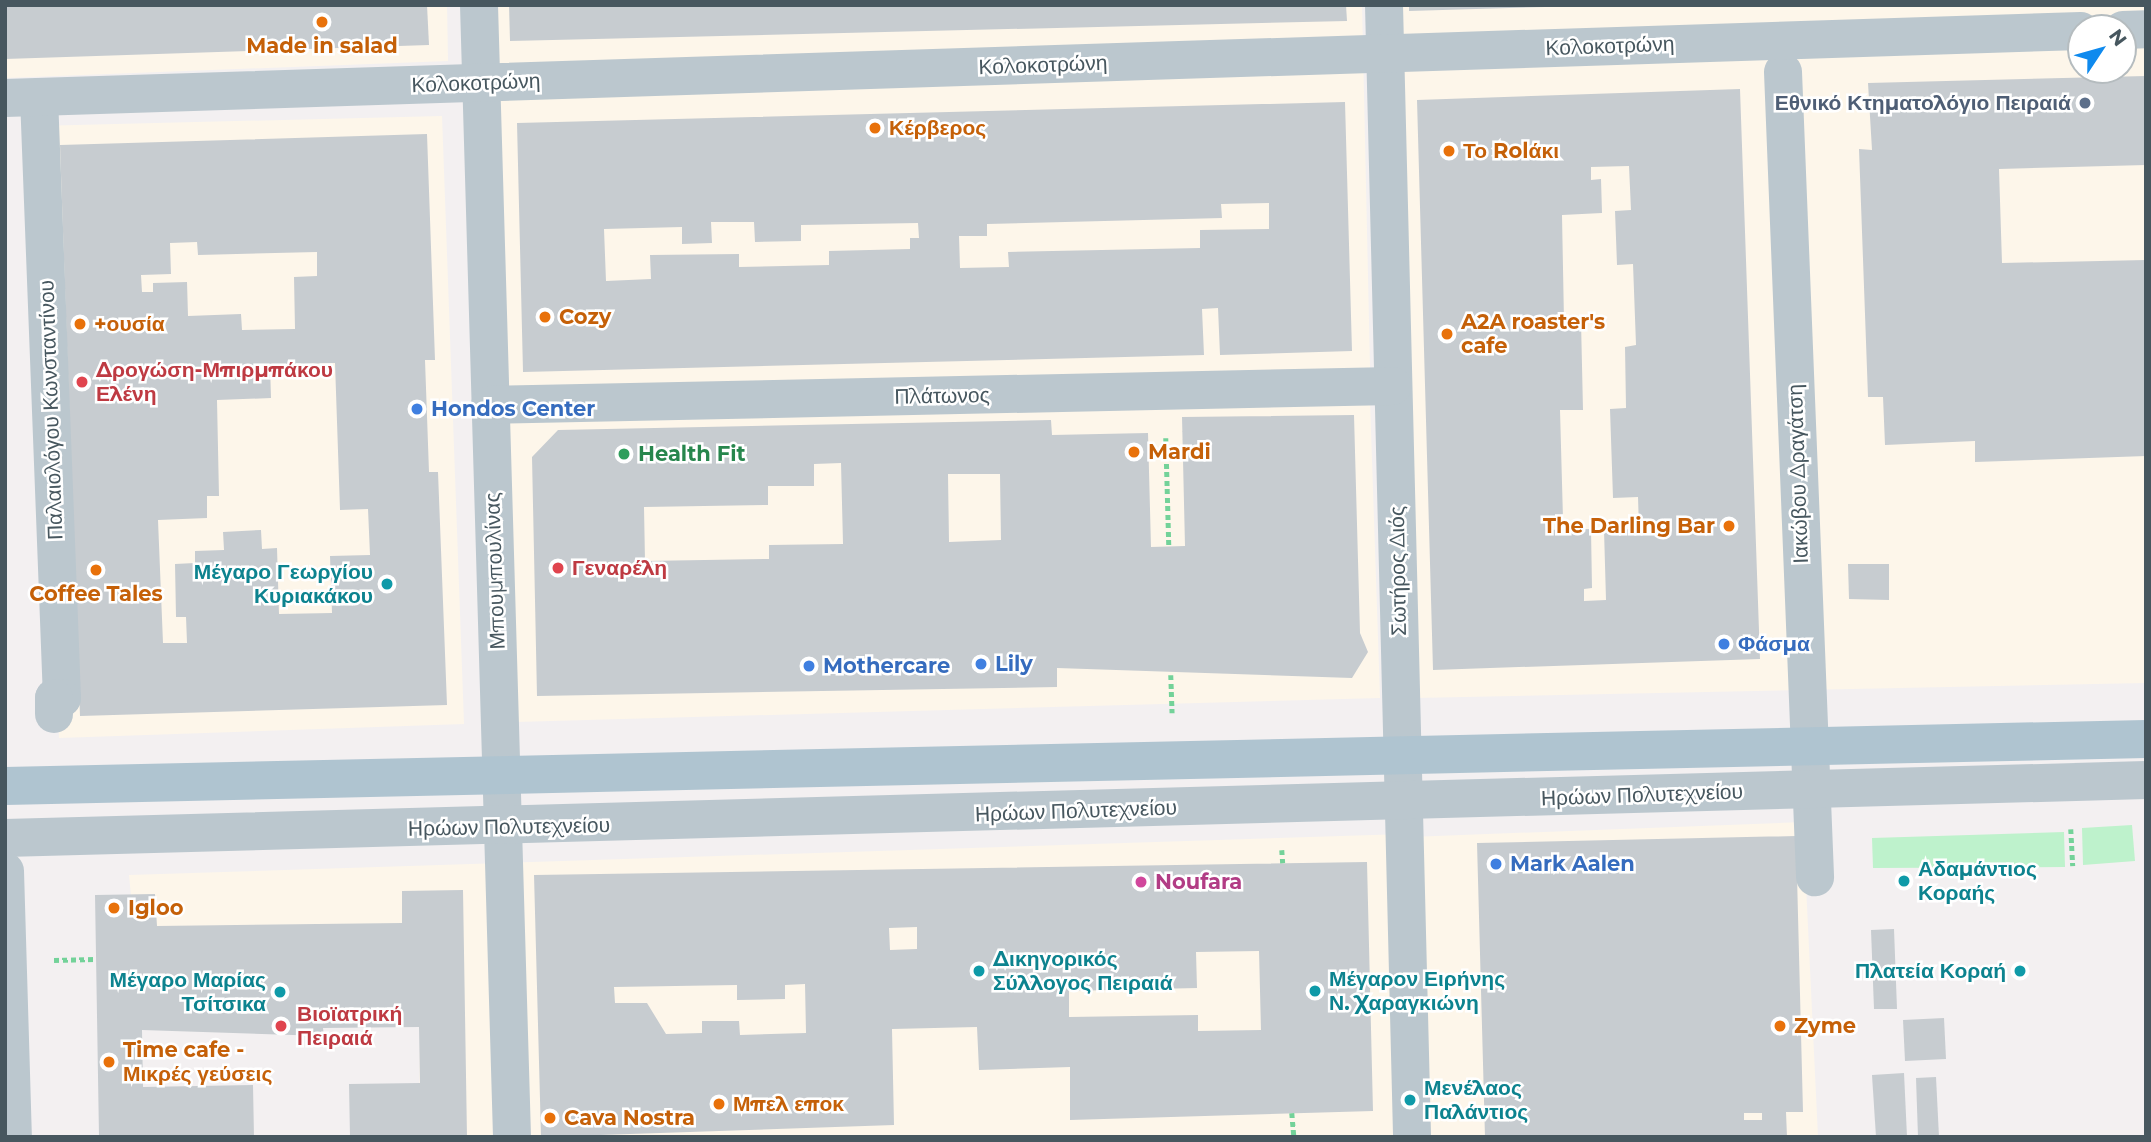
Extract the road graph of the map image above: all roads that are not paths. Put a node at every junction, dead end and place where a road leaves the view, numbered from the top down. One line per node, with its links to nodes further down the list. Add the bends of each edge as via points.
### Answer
1 (479, 5): 6 (street, Μπουμπουλίνας)
2 (1384, 5): 4 (street, Σωτήρος Διός)
3 (2067, 31): 4 (street, Κολοκοτρώνη)
4 (1385, 54): 6 (street, Κολοκοτρώνη); 8 (street, Σωτήρος Διός)
5 (1783, 72): 13 (street, Ιακώβου Δραγάτση)
6 (481, 83): 7 (street, Κολοκοτρώνη); 10 (street, Μπουμπουλίνας)
7 (23, 98): 9 (street); 11 (street, Παλαιολόγου Κωνσταντίνου, via 62,698 54,698)
8 (1393, 386): 10 (street, Πλάτωνος); 14 (street, Σωτήρος Διός)
9 (37, 389)
10 (490, 405): 15 (street, Μπουμπουλίνας)
11 (54, 714)
12 (2146, 739): 13 (main road, Ηρώων Πολυτεχνείου)
13 (1809, 746): 14 (main road, Ηρώων Πολυτεχνείου); 18 (street, Ιακώβου Δραγάτση)
14 (1402, 756): 15 (main road, Ηρώων Πολυτεχνείου); 19 (street, Σωτήρος Διός)
15 (501, 775): 17 (main road, Ηρώων Πολυτεχνείου); 20 (street, Μπουμπουλίνας)
16 (2146, 780): 18 (street, Ηρώων Πολυτεχνείου)
17 (5, 786)
18 (1811, 790): 19 (street, Ηρώων Πολυτεχνείου); 23 (street, Ιακώβου Δραγάτση)
19 (1404, 802): 20 (street, Ηρώων Πολυτεχνείου); 26 (street, Σωτήρος Διός)
20 (503, 828): 21 (street, Ηρώων Πολυτεχνείου); 25 (street, Μπουμπουλίνας)
21 (5, 838)
22 (5, 871): 24 (street)
23 (1815, 877)
24 (13, 1137)
25 (512, 1137)
26 (1412, 1137)

